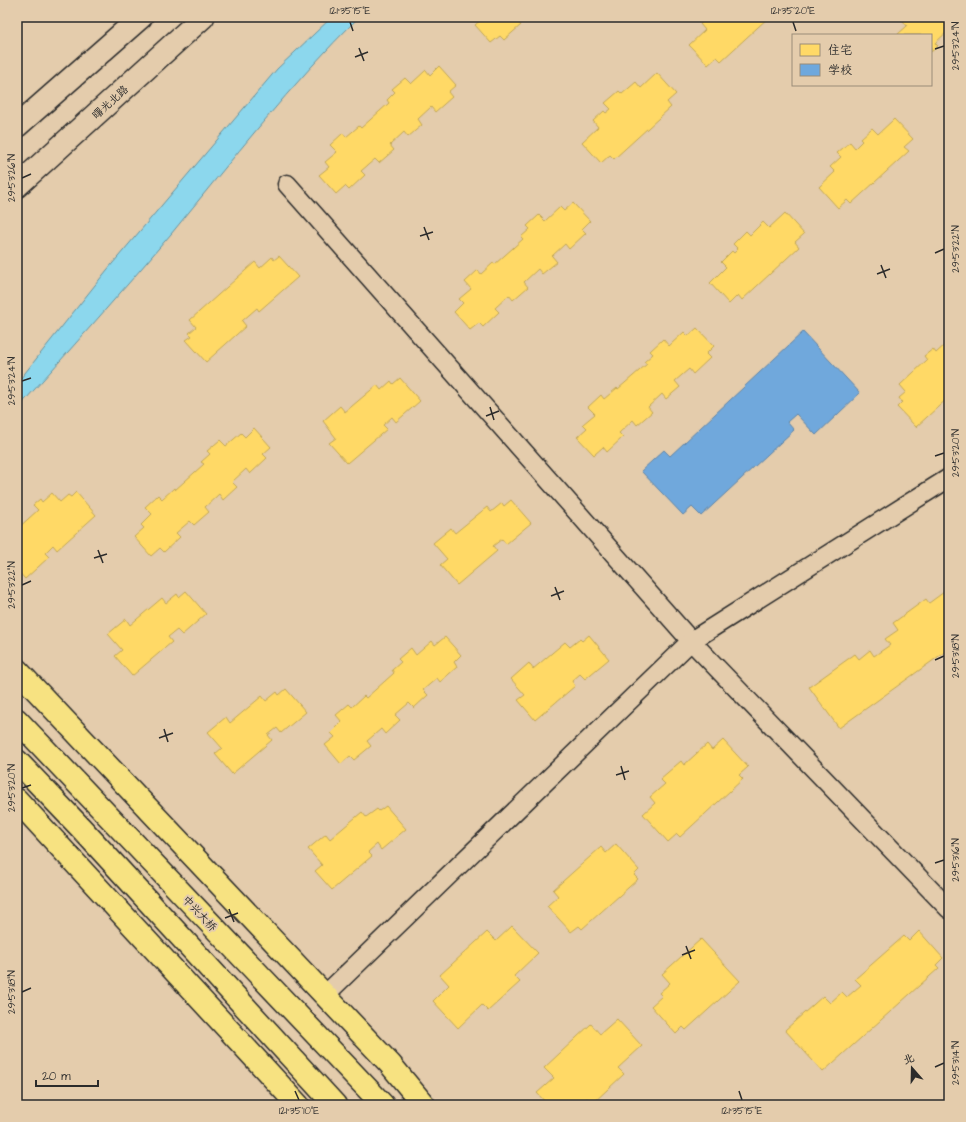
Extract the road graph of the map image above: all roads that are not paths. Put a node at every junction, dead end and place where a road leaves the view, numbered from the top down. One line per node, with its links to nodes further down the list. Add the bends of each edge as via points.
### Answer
1 (141, 17): 3 (main road)
2 (203, 17): 5 (main road, 曙光北路)
3 (17, 126)
4 (287, 184): 7 (street)
5 (17, 186)
6 (949, 478): 7 (street)
7 (691, 641): 12 (street); 13 (street)
8 (17, 670): 13 (main road)
9 (17, 720): 16 (main road, 中兴大桥)
10 (17, 761): 15 (main road)
11 (17, 800): 14 (main road)
12 (949, 909)
13 (325, 995): 17 (main road, via 390,1064)
14 (298, 1105)
15 (335, 1105)
16 (383, 1105)
17 (424, 1105)

